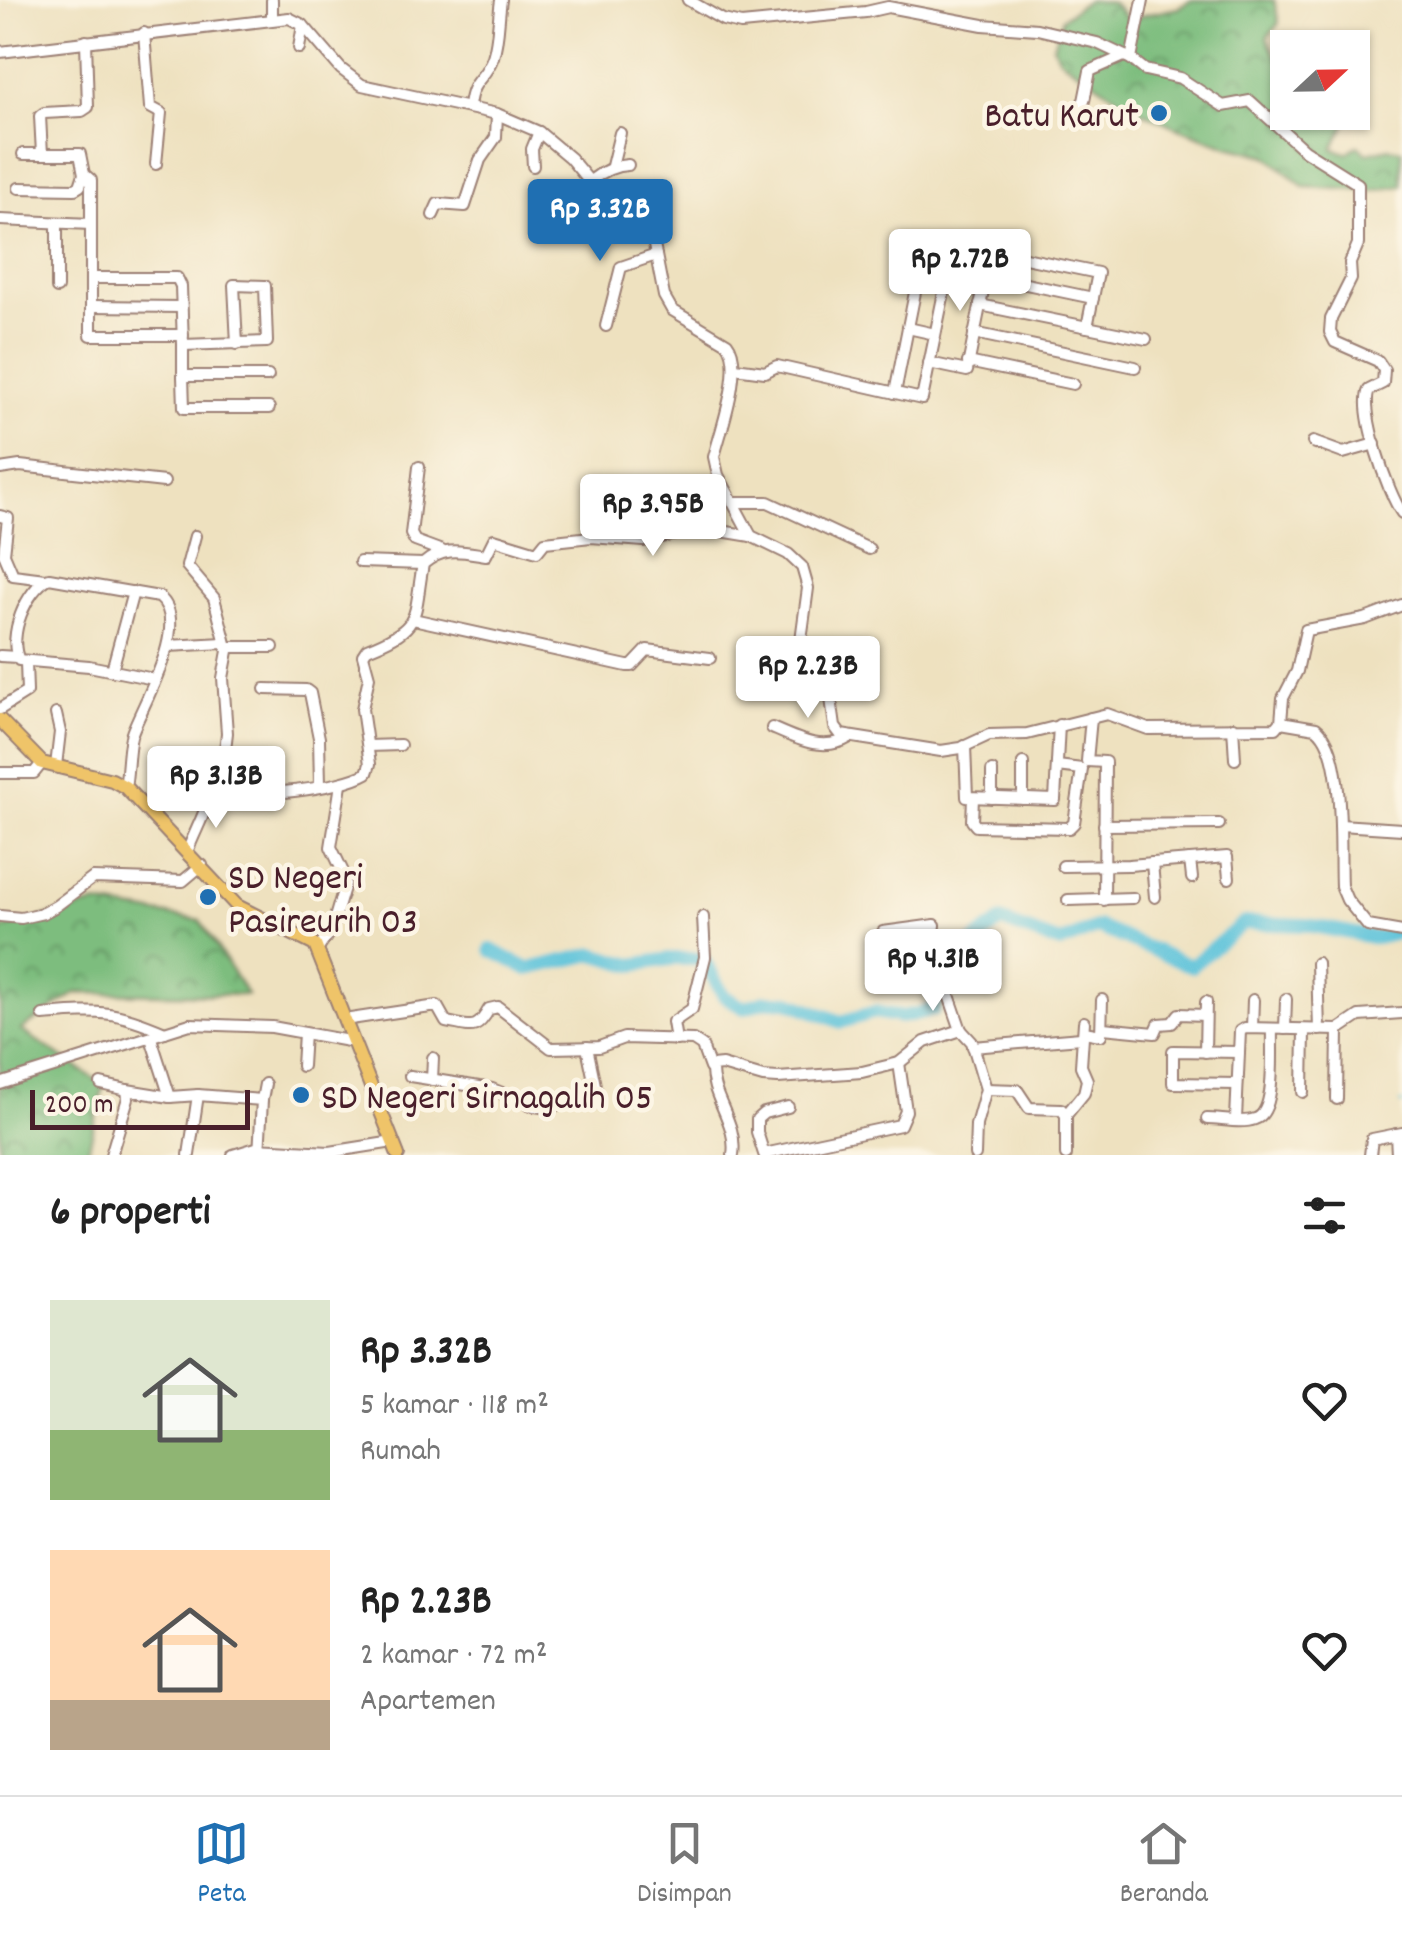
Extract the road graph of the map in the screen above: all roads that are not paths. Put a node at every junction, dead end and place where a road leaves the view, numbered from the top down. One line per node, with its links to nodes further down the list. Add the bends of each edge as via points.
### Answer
1 (272, 0): 6 (street)
2 (501, 0): 14 (street, via 494,56 472,85)
3 (688, 0): 5 (street, via 742,24)
4 (1143, 0): 12 (street)
5 (899, 5): 12 (street, via 982,25 1069,35)
6 (272, 19): 7 (street); 8 (street)
7 (303, 26): 10 (street); 14 (street, via 362,85)
8 (144, 33): 9 (street); 20 (street, via 150,107 161,113)
9 (86, 41): 11 (street); 19 (street, via 88,107 40,116)
10 (299, 48)
11 (0, 52)
12 (1128, 58): 13 (street, via 1090,72); 61 (street, via 1144,70 1180,78 1223,106 1250,100 1304,150 1358,184 1358,244 1330,332 1335,342 1384,370 1383,383 1366,394)
13 (1079, 106)
14 (469, 108): 15 (street)
15 (498, 114): 16 (street); 30 (street, via 496,137 464,206 438,204)
16 (540, 132): 21 (street); 25 (street)
17 (620, 133): 22 (street)
18 (23, 154): 19 (street)
19 (42, 154): 24 (street, via 80,154)
20 (156, 164)
21 (533, 166)
22 (612, 166): 23 (street); 25 (street)
23 (628, 166)
24 (84, 174): 27 (street); 28 (street)
25 (590, 182): 29 (street); 34 (street, via 638,215)
26 (19, 188): 27 (street)
27 (76, 188): 28 (street)
28 (91, 188): 33 (street)
29 (570, 212)
30 (433, 215)
31 (0, 220): 32 (street)
32 (57, 223): 33 (street); 38 (street)
33 (91, 224): 37 (street)
34 (656, 255): 43 (street, via 621,267); 54 (street, via 668,303 727,343)
35 (949, 268): 36 (street); 45 (street, via 921,262); 47 (street)
36 (986, 276): 39 (street); 39 (street, via 991,251 1098,273); 40 (street)
37 (92, 278): 41 (street); 42 (street, via 177,278)
38 (57, 288)
39 (1093, 298): 44 (street)
40 (980, 305): 44 (street); 46 (street)
41 (92, 306): 42 (street); 48 (street, via 91,335)
42 (182, 306): 48 (street)
43 (606, 326)
44 (1087, 327): 49 (street)
45 (908, 328): 47 (street); 58 (street)
46 (974, 333): 51 (street); 53 (street)
47 (935, 334): 52 (street)
48 (183, 340): 50 (street); 55 (street)
49 (1146, 340)
50 (237, 344): 50 (street, via 234,285 266,286 267,342)
51 (968, 362): 52 (street, via 966,370); 57 (street)
52 (930, 363): 58 (street, via 922,399)
53 (1135, 367)
54 (735, 368): 58 (street, via 765,372 777,366); 65 (street, via 714,456)
55 (184, 376): 56 (street); 59 (street, via 184,408)
56 (268, 376)
57 (1073, 384)
58 (894, 393)
59 (269, 408)
60 (1313, 442): 61 (street, via 1343,453)
61 (1374, 444): 66 (street)
62 (419, 467): 71 (street, via 411,534)
63 (0, 469): 64 (street)
64 (164, 482)
65 (734, 502): 69 (street); 70 (street, via 768,502)
66 (1402, 513)
67 (0, 516): 75 (street, via 8,519 4,554)
68 (195, 536): 80 (street, via 187,566 214,598)
69 (751, 536): 71 (street, via 690,528 644,541 550,539 537,552 494,538 486,555); 83 (street, via 802,566)
70 (869, 550)
71 (442, 551): 73 (street)
72 (360, 562): 73 (street)
73 (423, 564): 79 (street)
74 (0, 572): 75 (street)
75 (14, 574): 76 (street)
76 (45, 579): 77 (street); 87 (street, via 21,608 14,642)
77 (132, 592): 81 (street, via 166,602); 88 (street)
78 (1402, 605): 95 (street, via 1306,630)
79 (413, 619): 86 (street, via 628,666 648,650); 101 (street, via 397,638 363,655)
80 (225, 645): 81 (street); 82 (street); 110 (street)
81 (168, 646): 89 (street)
82 (273, 647)
83 (806, 649): 84 (street, via 780,658); 99 (street, via 830,684 836,730)
84 (763, 651)
85 (0, 656): 87 (street)
86 (710, 658)
87 (21, 660): 88 (street); 91 (street, via 27,692)
88 (112, 670): 89 (street)
89 (154, 679): 112 (street, via 130,738)
90 (265, 689): 111 (street, via 310,693)
91 (0, 709)
92 (56, 714): 105 (street, via 60,732)
93 (1091, 718): 96 (street); 97 (street, via 1116,715 1148,729); 119 (street, via 1088,760 1105,762)
94 (0, 720): 105 (main road)
95 (1281, 722): 97 (street, via 1276,728); 120 (street, via 1324,734)
96 (1060, 725): 102 (street, via 989,735); 106 (street)
97 (1233, 727): 103 (street)
98 (772, 728): 99 (street, via 824,745)
99 (850, 737): 102 (street, via 930,750)
100 (400, 745): 101 (street)
101 (368, 746): 109 (street, via 368,773)
102 (965, 746): 113 (street, via 966,796)
103 (1235, 759)
104 (1023, 763): 115 (street)
105 (49, 764): 108 (street, via 34,772); 112 (main road)
106 (1057, 766): 116 (street); 117 (street, via 1082,769)
107 (992, 771): 114 (street)
108 (0, 773)
109 (341, 784): 111 (street); 138 (street, via 332,847 345,884)
110 (225, 786): 111 (street, via 278,792); 122 (street, via 212,787)
111 (320, 786)
112 (125, 787): 122 (main road)
113 (973, 798): 114 (street); 117 (street, via 973,825 990,827 1069,828)
114 (992, 798): 115 (street)
115 (1023, 799): 116 (street)
116 (1055, 800): 117 (street)
117 (1077, 802)
118 (1219, 824): 119 (street)
119 (1104, 825): 126 (street)
120 (1340, 825): 121 (street); 137 (street, via 1347,900 1374,929)
121 (1402, 829)
122 (187, 852): 125 (main road)
123 (1190, 860): 124 (street); 128 (street); 129 (street, via 1227,858)
124 (1152, 863): 126 (street); 130 (street)
125 (202, 865): 134 (street, via 183,880 92,878 42,912); 138 (main road, via 237,906)
126 (1103, 865): 127 (street); 133 (street)
127 (1063, 866)
128 (1192, 878)
129 (1229, 878)
130 (1155, 897)
131 (1133, 898): 133 (street)
132 (1068, 900): 133 (street)
133 (1104, 900)
134 (0, 916)
135 (703, 917): 161 (street, via 704,959 692,1009 673,1022)
136 (883, 932): 151 (street, via 935,925 931,956)
137 (1402, 932)
138 (318, 949): 147 (main road)
139 (1317, 963): 154 (street)
140 (1286, 999): 152 (street)
141 (1102, 1000): 148 (street)
142 (1253, 1000): 149 (street)
143 (1206, 1002): 146 (street)
144 (1402, 1013): 155 (street, via 1360,1016)
145 (42, 1015): 157 (street, via 110,1012)
146 (1205, 1015): 148 (street, via 1179,1014 1155,1032); 165 (street)
147 (344, 1020): 162 (main road); 163 (street, via 434,1006 446,1022 476,1027 498,1006 549,1047)
148 (1102, 1028): 156 (street, via 1101,1035)
149 (1252, 1028): 150 (street); 166 (street, via 1240,1031)
150 (1272, 1029): 152 (street); 187 (street, via 1268,1107 1258,1119)
151 (961, 1030): 164 (street); 168 (street, via 925,1042)
152 (1286, 1030): 153 (street)
153 (1304, 1030): 154 (street); 179 (street)
154 (1318, 1030): 155 (street)
155 (1338, 1030): 182 (street)
156 (1083, 1031): 164 (street); 185 (street, via 1087,1080)
157 (165, 1032): 159 (street, via 206,1023); 160 (street)
158 (366, 1032): 162 (street)
159 (304, 1034): 162 (street); 169 (street)
160 (150, 1038): 173 (street); 181 (street)
161 (676, 1040): 163 (street, via 624,1038); 170 (street, via 700,1043)
162 (353, 1041): 191 (main road)
163 (587, 1047): 172 (street, via 596,1090 555,1107)
164 (973, 1047): 177 (street)
165 (1206, 1052): 166 (street); 176 (street, via 1172,1051 1173,1083)
166 (1239, 1052): 176 (street)
167 (433, 1058): 172 (street)
168 (899, 1063): 170 (street, via 778,1078); 188 (street, via 906,1111 900,1126 768,1155)
169 (302, 1066)
170 (710, 1068): 190 (street)
171 (410, 1076): 172 (street)
172 (432, 1080)
173 (0, 1084)
174 (101, 1084): 178 (street)
175 (265, 1084): 183 (street)
176 (1237, 1084): 187 (street)
177 (986, 1089): 185 (street, via 1017,1090 1029,1108); 197 (street)
178 (126, 1090): 181 (street); 193 (street)
179 (1303, 1092)
180 (198, 1095): 181 (street); 183 (street); 194 (street)
181 (170, 1097)
182 (1338, 1099)
183 (262, 1100): 192 (street)
184 (788, 1107): 188 (street, via 759,1116)
185 (1066, 1115): 198 (street)
186 (1207, 1119): 187 (street)
187 (1236, 1119)
188 (757, 1132): 190 (street)
189 (1399, 1133): 199 (street, via 1372,1139); 200 (street)
190 (732, 1136): 196 (street)
191 (395, 1148): 192 (street)
192 (259, 1152): 195 (street)
193 (112, 1155)
194 (190, 1155)
195 (234, 1155)
196 (733, 1155)
197 (975, 1155)
198 (1066, 1155)
199 (1370, 1155)
200 (1397, 1155)

